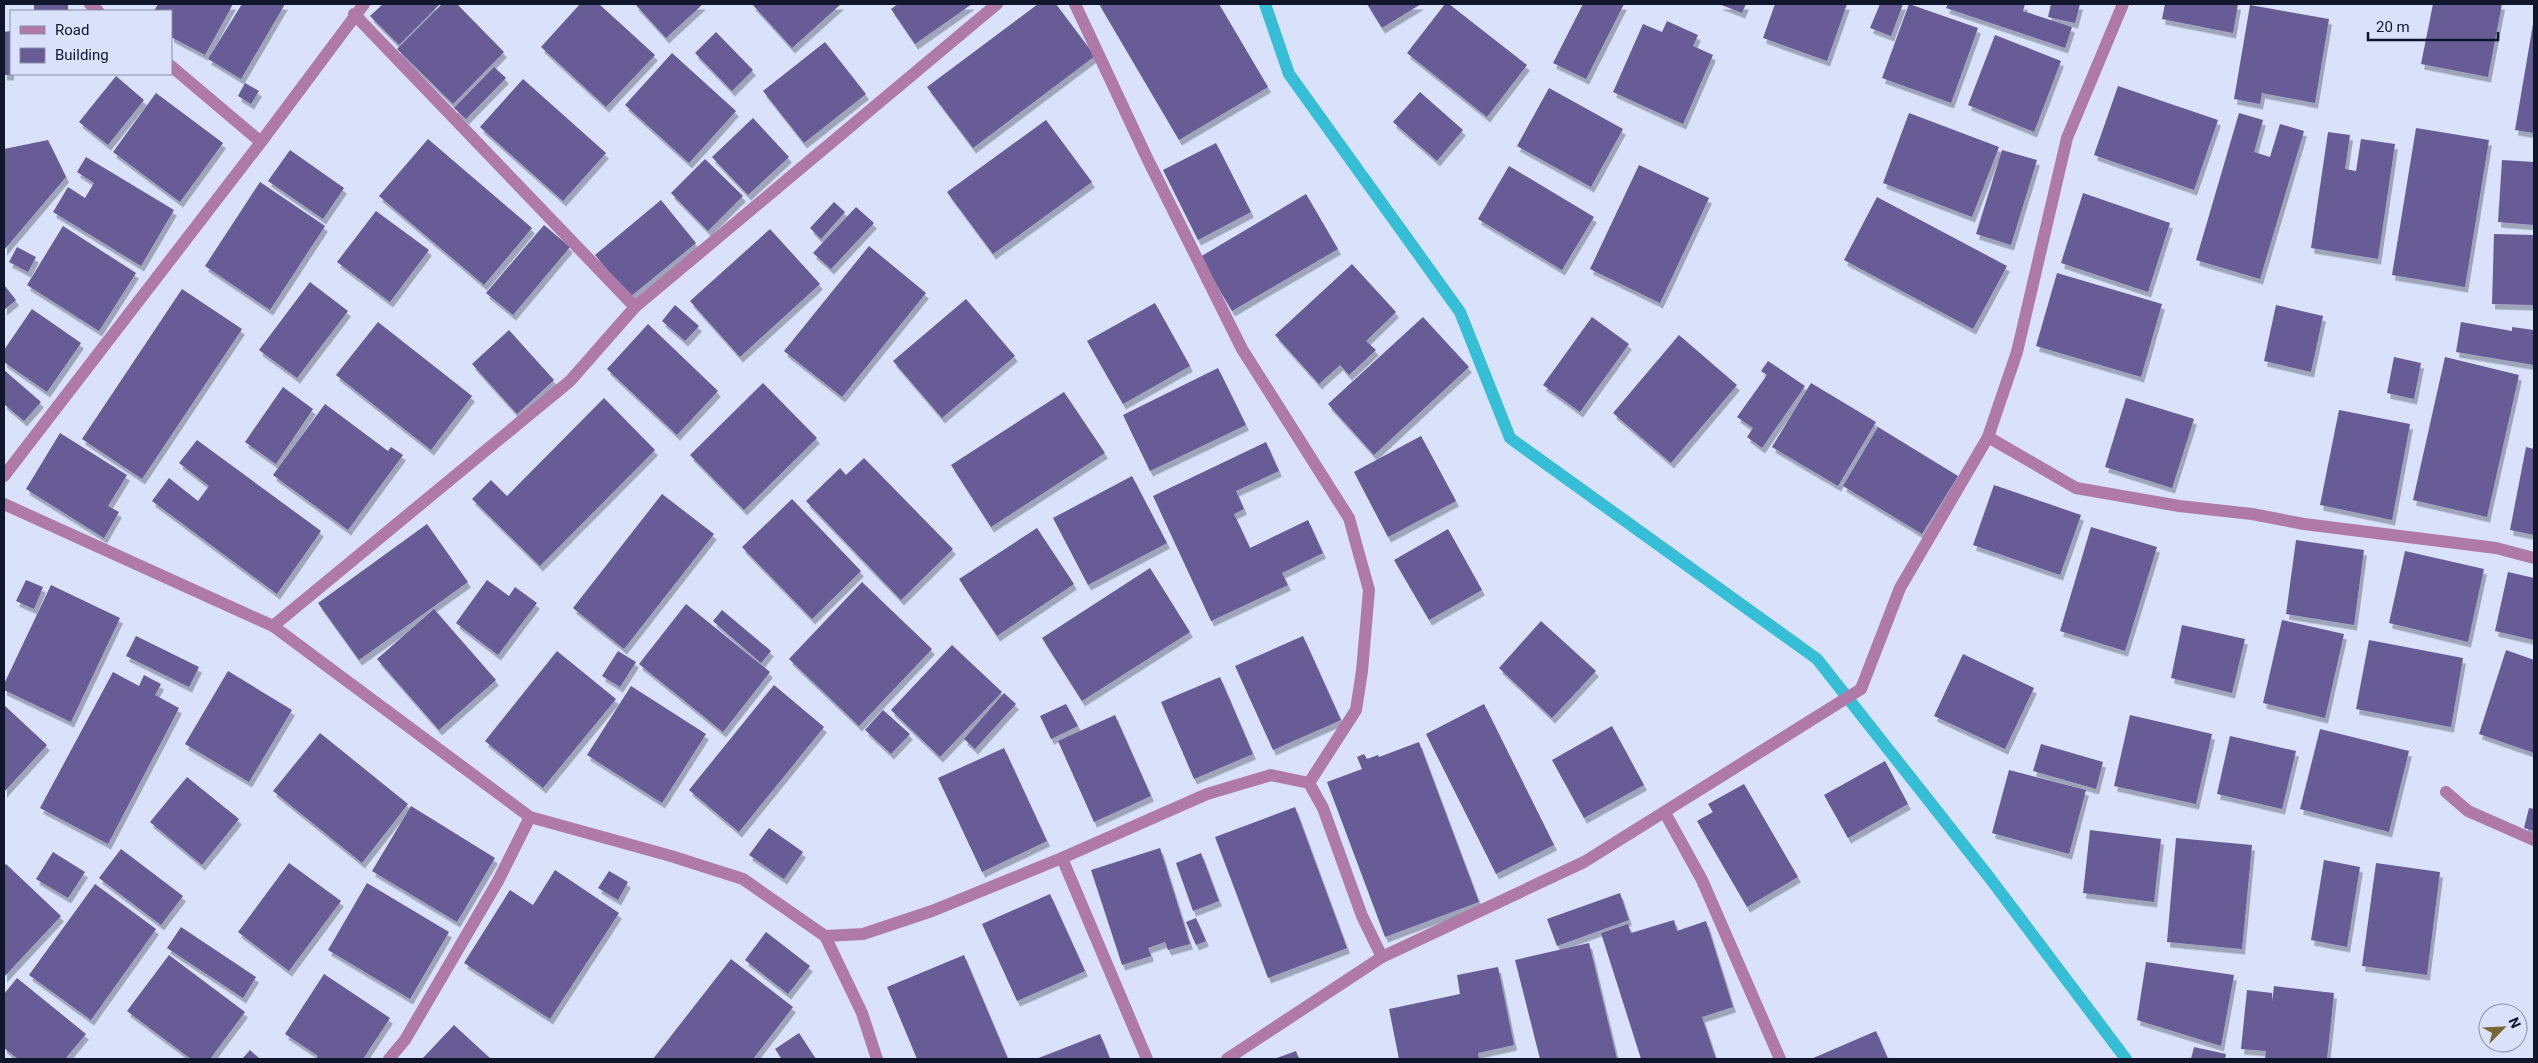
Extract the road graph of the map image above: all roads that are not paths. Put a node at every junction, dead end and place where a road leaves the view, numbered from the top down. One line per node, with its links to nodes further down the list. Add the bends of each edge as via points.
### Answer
1 (364, 4): 5 (street)
2 (996, 4): 8 (street)
3 (1075, 4): 14 (street, via 1242,349 1349,518 1369,590 1362,671 1356,710)
4 (2123, 4): 9 (street, via 2067,138 2017,352)
5 (354, 14): 7 (street); 8 (street)
6 (172, 67): 7 (street)
7 (261, 142): 10 (street)
8 (635, 308): 13 (street, via 570,380)
9 (1988, 437): 12 (street, via 2076,488 2304,524 2496,548); 16 (street, via 1900,588 1861,689)
10 (4, 476)
11 (4, 504): 13 (street)
12 (2534, 558)
13 (273, 626): 17 (street)
14 (1309, 782): 19 (street, via 1271,775 1207,794); 21 (street, via 1323,808 1362,916)
15 (2446, 792): 18 (street, via 2468,810)
16 (1665, 813): 21 (street, via 1584,862); 26 (street, via 1702,880)
17 (530, 817): 20 (street, via 743,879); 22 (street, via 498,881 405,1040)
18 (2534, 840)
19 (1062, 858): 20 (street, via 932,911 863,934); 24 (street)
20 (826, 936): 23 (street, via 862,1014)
21 (1382, 957): 25 (street)
22 (389, 1059)
23 (877, 1059)
24 (1147, 1059)
25 (1227, 1059)
26 (1780, 1059)

